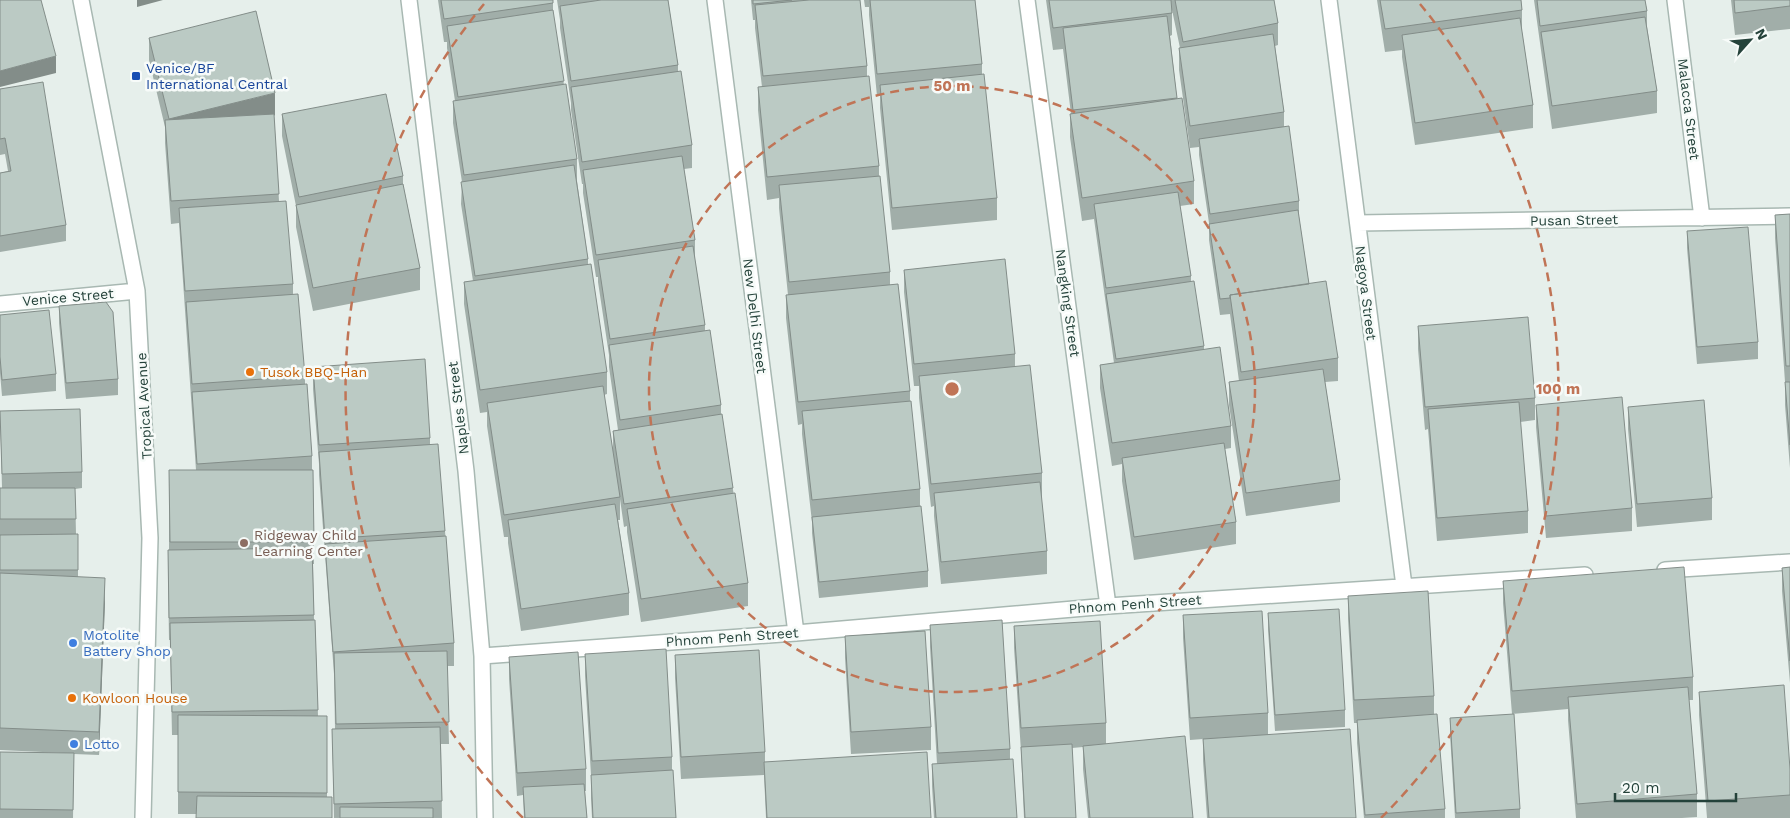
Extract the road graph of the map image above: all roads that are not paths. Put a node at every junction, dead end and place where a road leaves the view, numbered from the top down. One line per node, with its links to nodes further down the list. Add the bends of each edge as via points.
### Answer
1 (81, 0): 10 (street, Tropical Avenue)
2 (409, 0): 18 (street, Naples Street, via 466,471)
3 (715, 0): 17 (street, New Delhi Street)
4 (1027, 0): 16 (street, Nangking Street)
5 (1329, 0): 9 (street, Nagoya Street)
6 (1675, 0): 8 (street, Malacca Street)
7 (1790, 216): 8 (street, Pusan Street)
8 (1702, 218): 9 (street, Pusan Street)
9 (1358, 223): 15 (street, Nagoya Street)
10 (137, 291): 11 (street, Venice Street); 19 (street, Tropical Avenue, via 150,538)
11 (0, 304)
12 (1790, 562): 13 (street)
13 (1651, 571)
14 (1602, 574): 15 (street, Phnom Penh Street)
15 (1404, 586): 16 (street, Phnom Penh Street)
16 (1108, 606): 17 (street, Phnom Penh Street)
17 (796, 633): 18 (street, Phnom Penh Street)
18 (482, 656): 20 (street, Naples Street)
19 (143, 818)
20 (485, 818)

